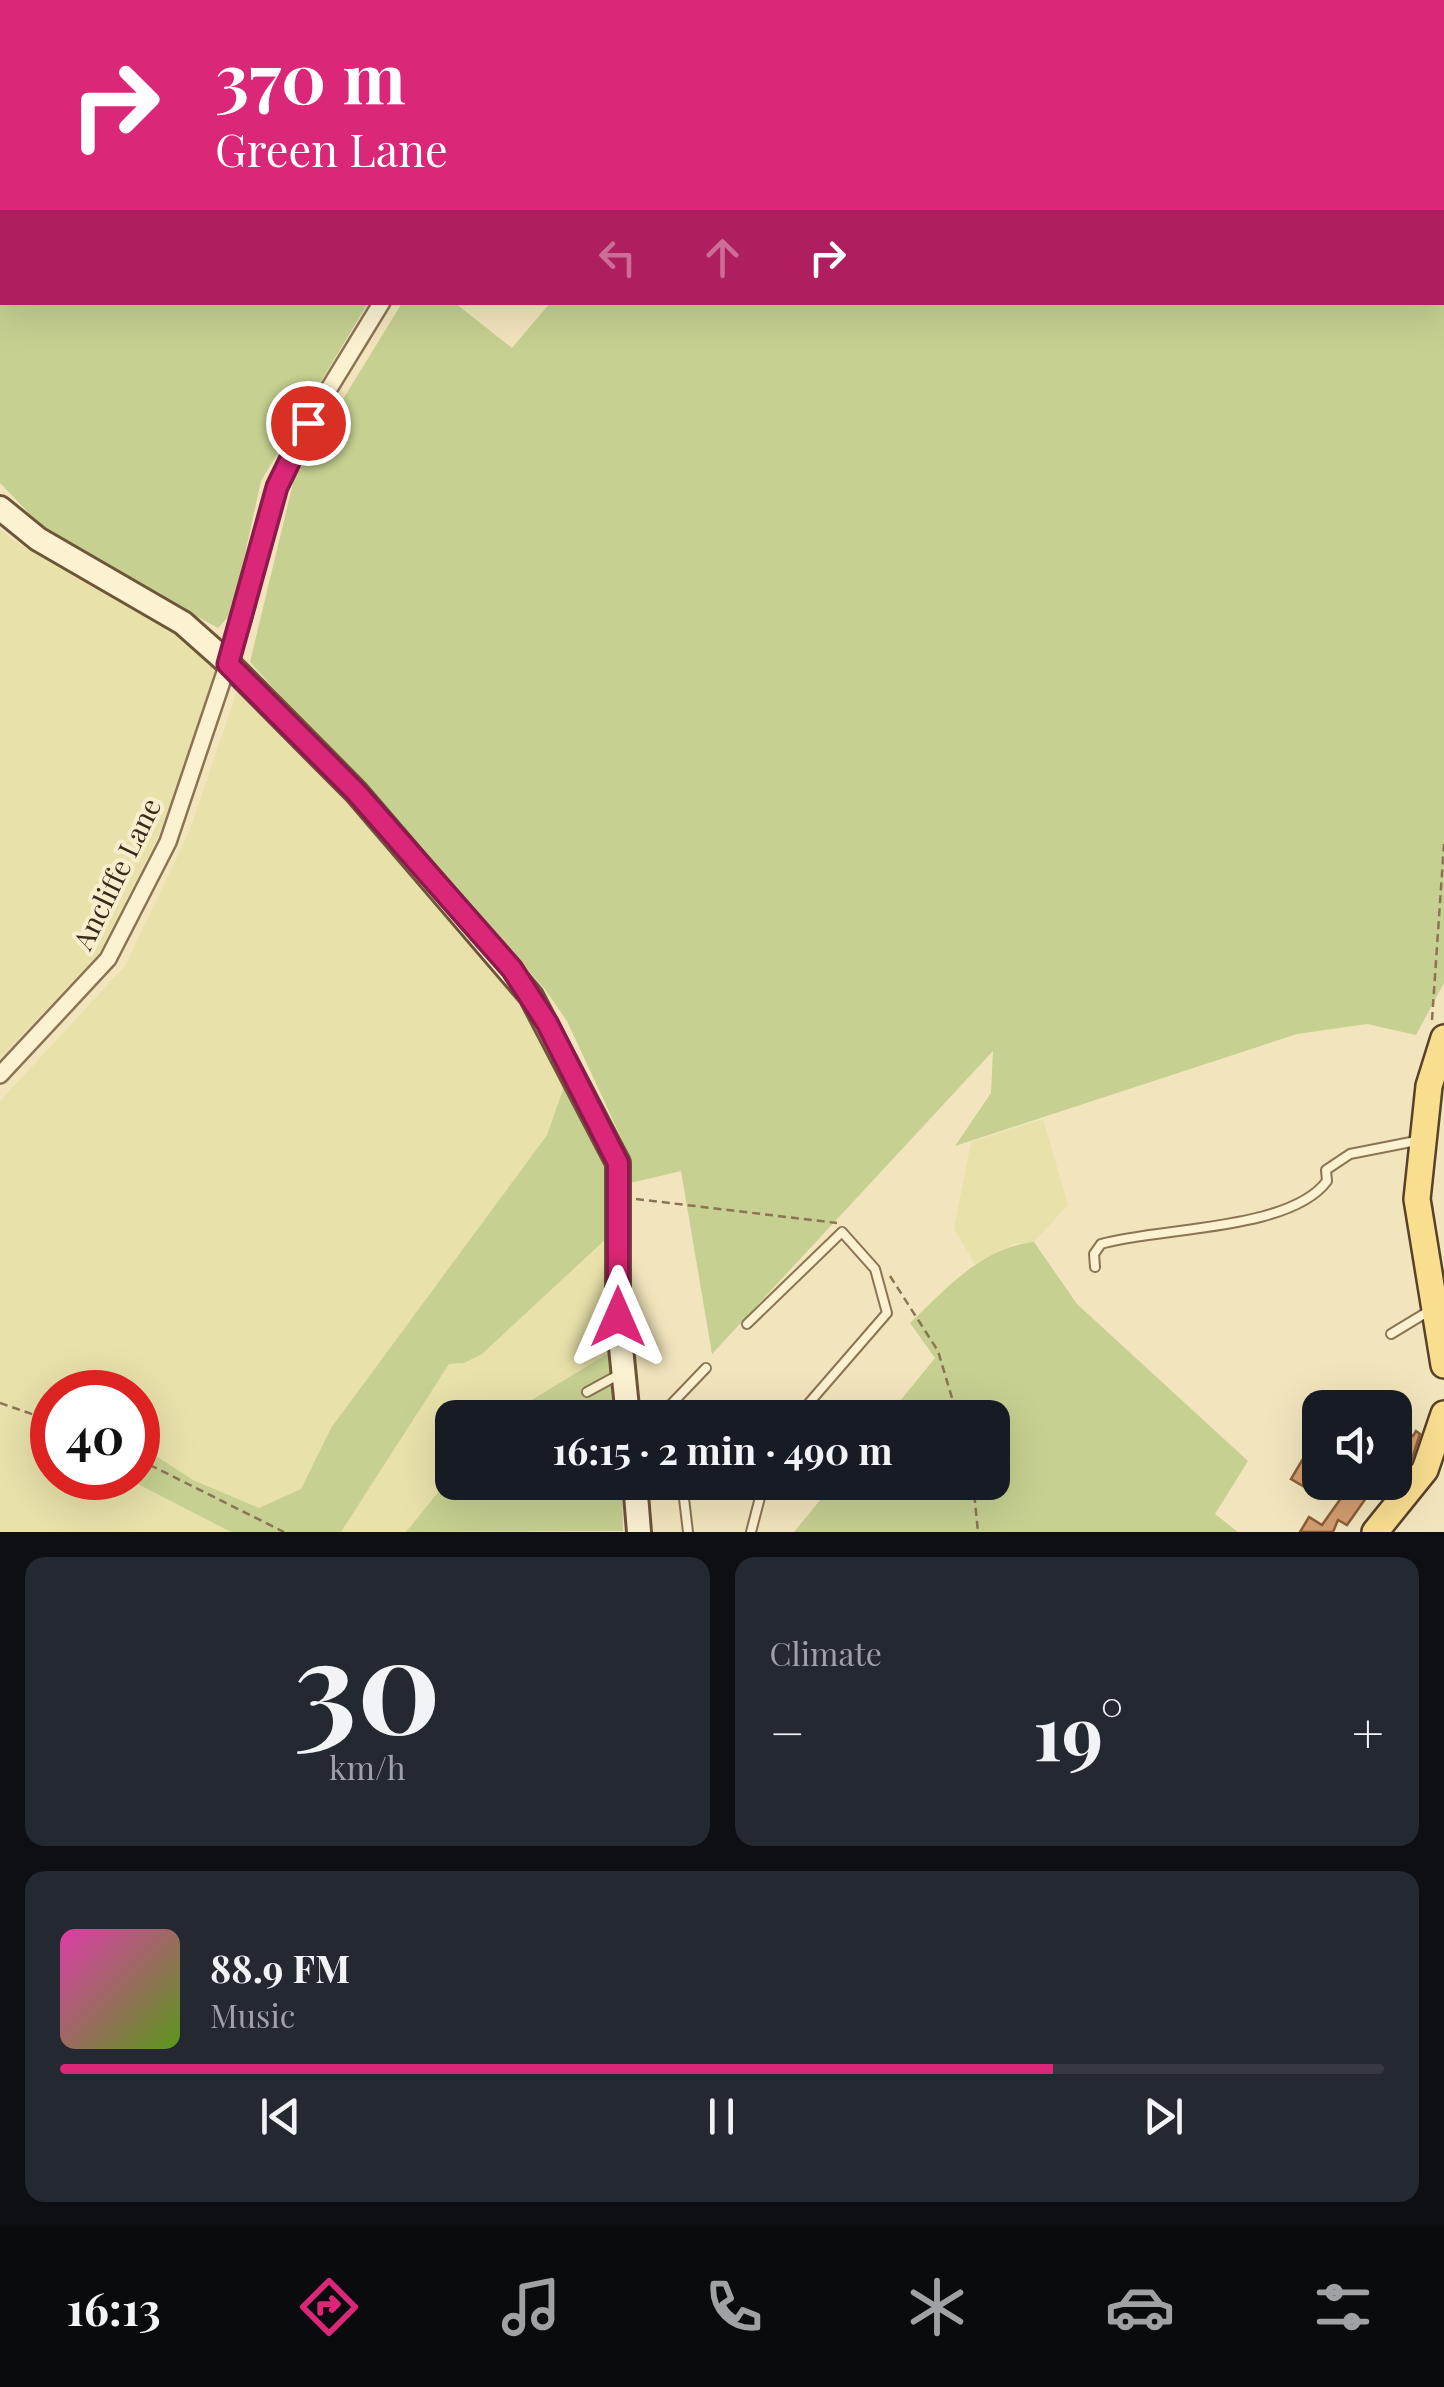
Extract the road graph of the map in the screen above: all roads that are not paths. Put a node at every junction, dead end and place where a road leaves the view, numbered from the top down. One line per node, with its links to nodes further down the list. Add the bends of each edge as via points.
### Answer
1 (380, 305): 3 (street, Ancliffe Lane, via 277,487)
2 (0, 508): 3 (street, via 38,539 183,623)
3 (228, 664): 5 (street, Ancliffe Lane, via 168,842 108,958); 13 (street, via 356,792 512,969 547,1023 618,1163)
4 (1438, 1036): 6 (main road)
5 (0, 1075)
6 (1420, 1141): 7 (lane, via 1350,1154 1326,1170 1328,1182 1320,1191 1282,1210 1101,1244); 8 (main road, via 1419,1216)
7 (1095, 1267)
8 (1437, 1306): 10 (lane); 11 (main road)
9 (747, 1324): 17 (lane, via 842,1232 875,1270 887,1313)
10 (1391, 1334)
11 (1444, 1366)
12 (706, 1368): 16 (lane)
13 (624, 1372): 14 (lane); 15 (street)
14 (587, 1392)
15 (626, 1400)
16 (675, 1400)
17 (812, 1400)
18 (1443, 1426): 25 (main road, via 1424,1470)
19 (636, 1500): 22 (street)
20 (684, 1500): 23 (lane)
21 (759, 1500): 24 (lane)
22 (639, 1532)
23 (688, 1532)
24 (751, 1532)
25 (1374, 1532)

